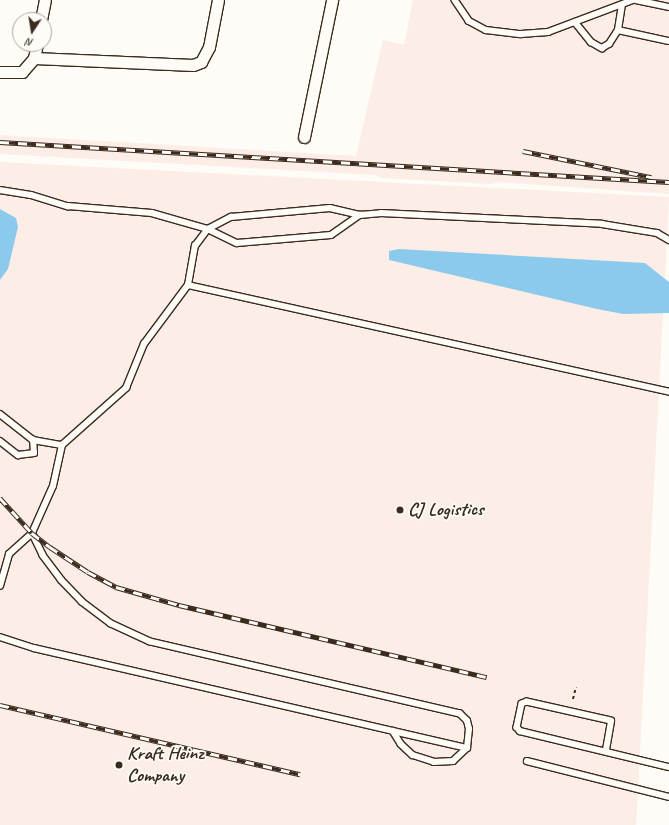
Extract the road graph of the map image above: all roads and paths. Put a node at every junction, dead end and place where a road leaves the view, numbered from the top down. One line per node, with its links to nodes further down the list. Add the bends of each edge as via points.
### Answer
1 (45, 0): 9 (street)
2 (218, 0): 14 (street, via 210,47 201,62 193,66)
3 (332, 0): 16 (street)
4 (455, 0): 10 (lane, via 469,21 486,30 521,34 548,32)
5 (633, 0): 7 (lane)
6 (636, 0): 8 (lane)
7 (622, 5): 10 (lane); 11 (lane)
8 (669, 7)
9 (43, 12)
10 (575, 22): 11 (lane, via 591,42 602,48 609,44)
11 (618, 30): 12 (lane)
12 (669, 41)
13 (35, 52): 14 (street)
14 (34, 58): 15 (street, via 22,72)
15 (0, 72)
16 (304, 137)
17 (0, 190): 19 (lane, via 31,195 68,206 152,213)
18 (360, 215): 19 (lane, via 322,208 230,217); 19 (lane, via 331,235 237,243); 20 (lane, via 381,213 602,224 657,233)
19 (208, 229): 21 (lane, via 195,246)
20 (669, 240)
21 (188, 285): 22 (lane); 26 (lane, via 144,344 126,388)
22 (669, 392)
23 (0, 414): 24 (lane)
24 (33, 440): 25 (lane, via 34,453 18,455); 26 (lane)
25 (0, 441)
26 (62, 445): 27 (lane, via 54,486)
27 (32, 533): 28 (lane, via 9,554); 33 (lane, via 43,556 61,580 82,602 111,624 150,642 460,714 470,729)
28 (0, 586)
29 (0, 637): 32 (lane, via 34,648)
30 (576, 687): 31 (path)
31 (573, 699)
32 (392, 731): 33 (lane); 33 (lane, via 401,744 414,755 434,762 453,761)
33 (467, 748)
34 (606, 750): 34 (lane, via 520,731 517,727 522,704 527,702 611,721); 36 (lane)
35 (528, 761): 37 (lane)
36 (669, 767)
37 (669, 797)

